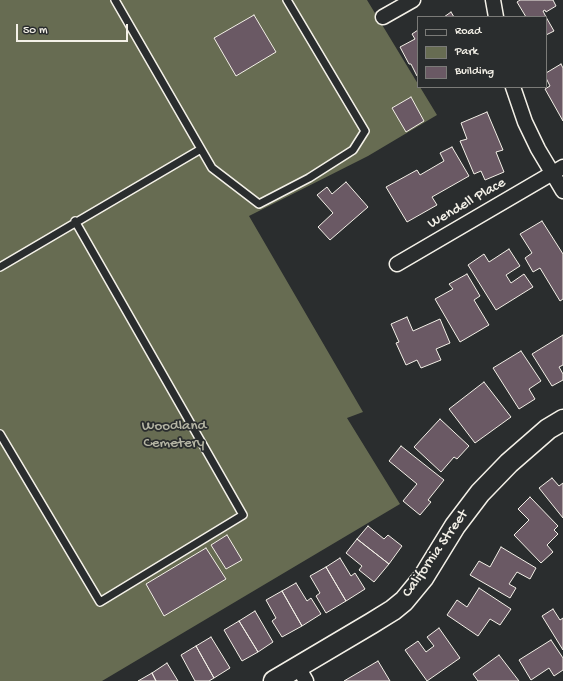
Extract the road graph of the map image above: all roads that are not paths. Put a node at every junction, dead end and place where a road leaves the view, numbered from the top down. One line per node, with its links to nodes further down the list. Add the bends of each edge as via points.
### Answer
1 (115, 0): 8 (lane)
2 (287, 0): 8 (lane, via 365,131 353,150 309,178 259,204 212,168)
3 (413, 0): 6 (street)
4 (493, 0): 5 (street)
5 (496, 16)
6 (384, 18)
7 (513, 88): 9 (street, via 525,122)
8 (201, 149): 11 (lane)
9 (558, 170): 10 (street); 12 (street, Wendell Place)
10 (563, 191)
11 (76, 221): 13 (lane); 15 (lane, via 243,515 100,602)
12 (397, 264)
13 (0, 266)
14 (563, 420): 16 (street, California Street, via 548,429 514,458 480,493 455,526 423,578 404,601)
15 (0, 434)
16 (302, 674): 17 (street, California Street)
17 (274, 681)

